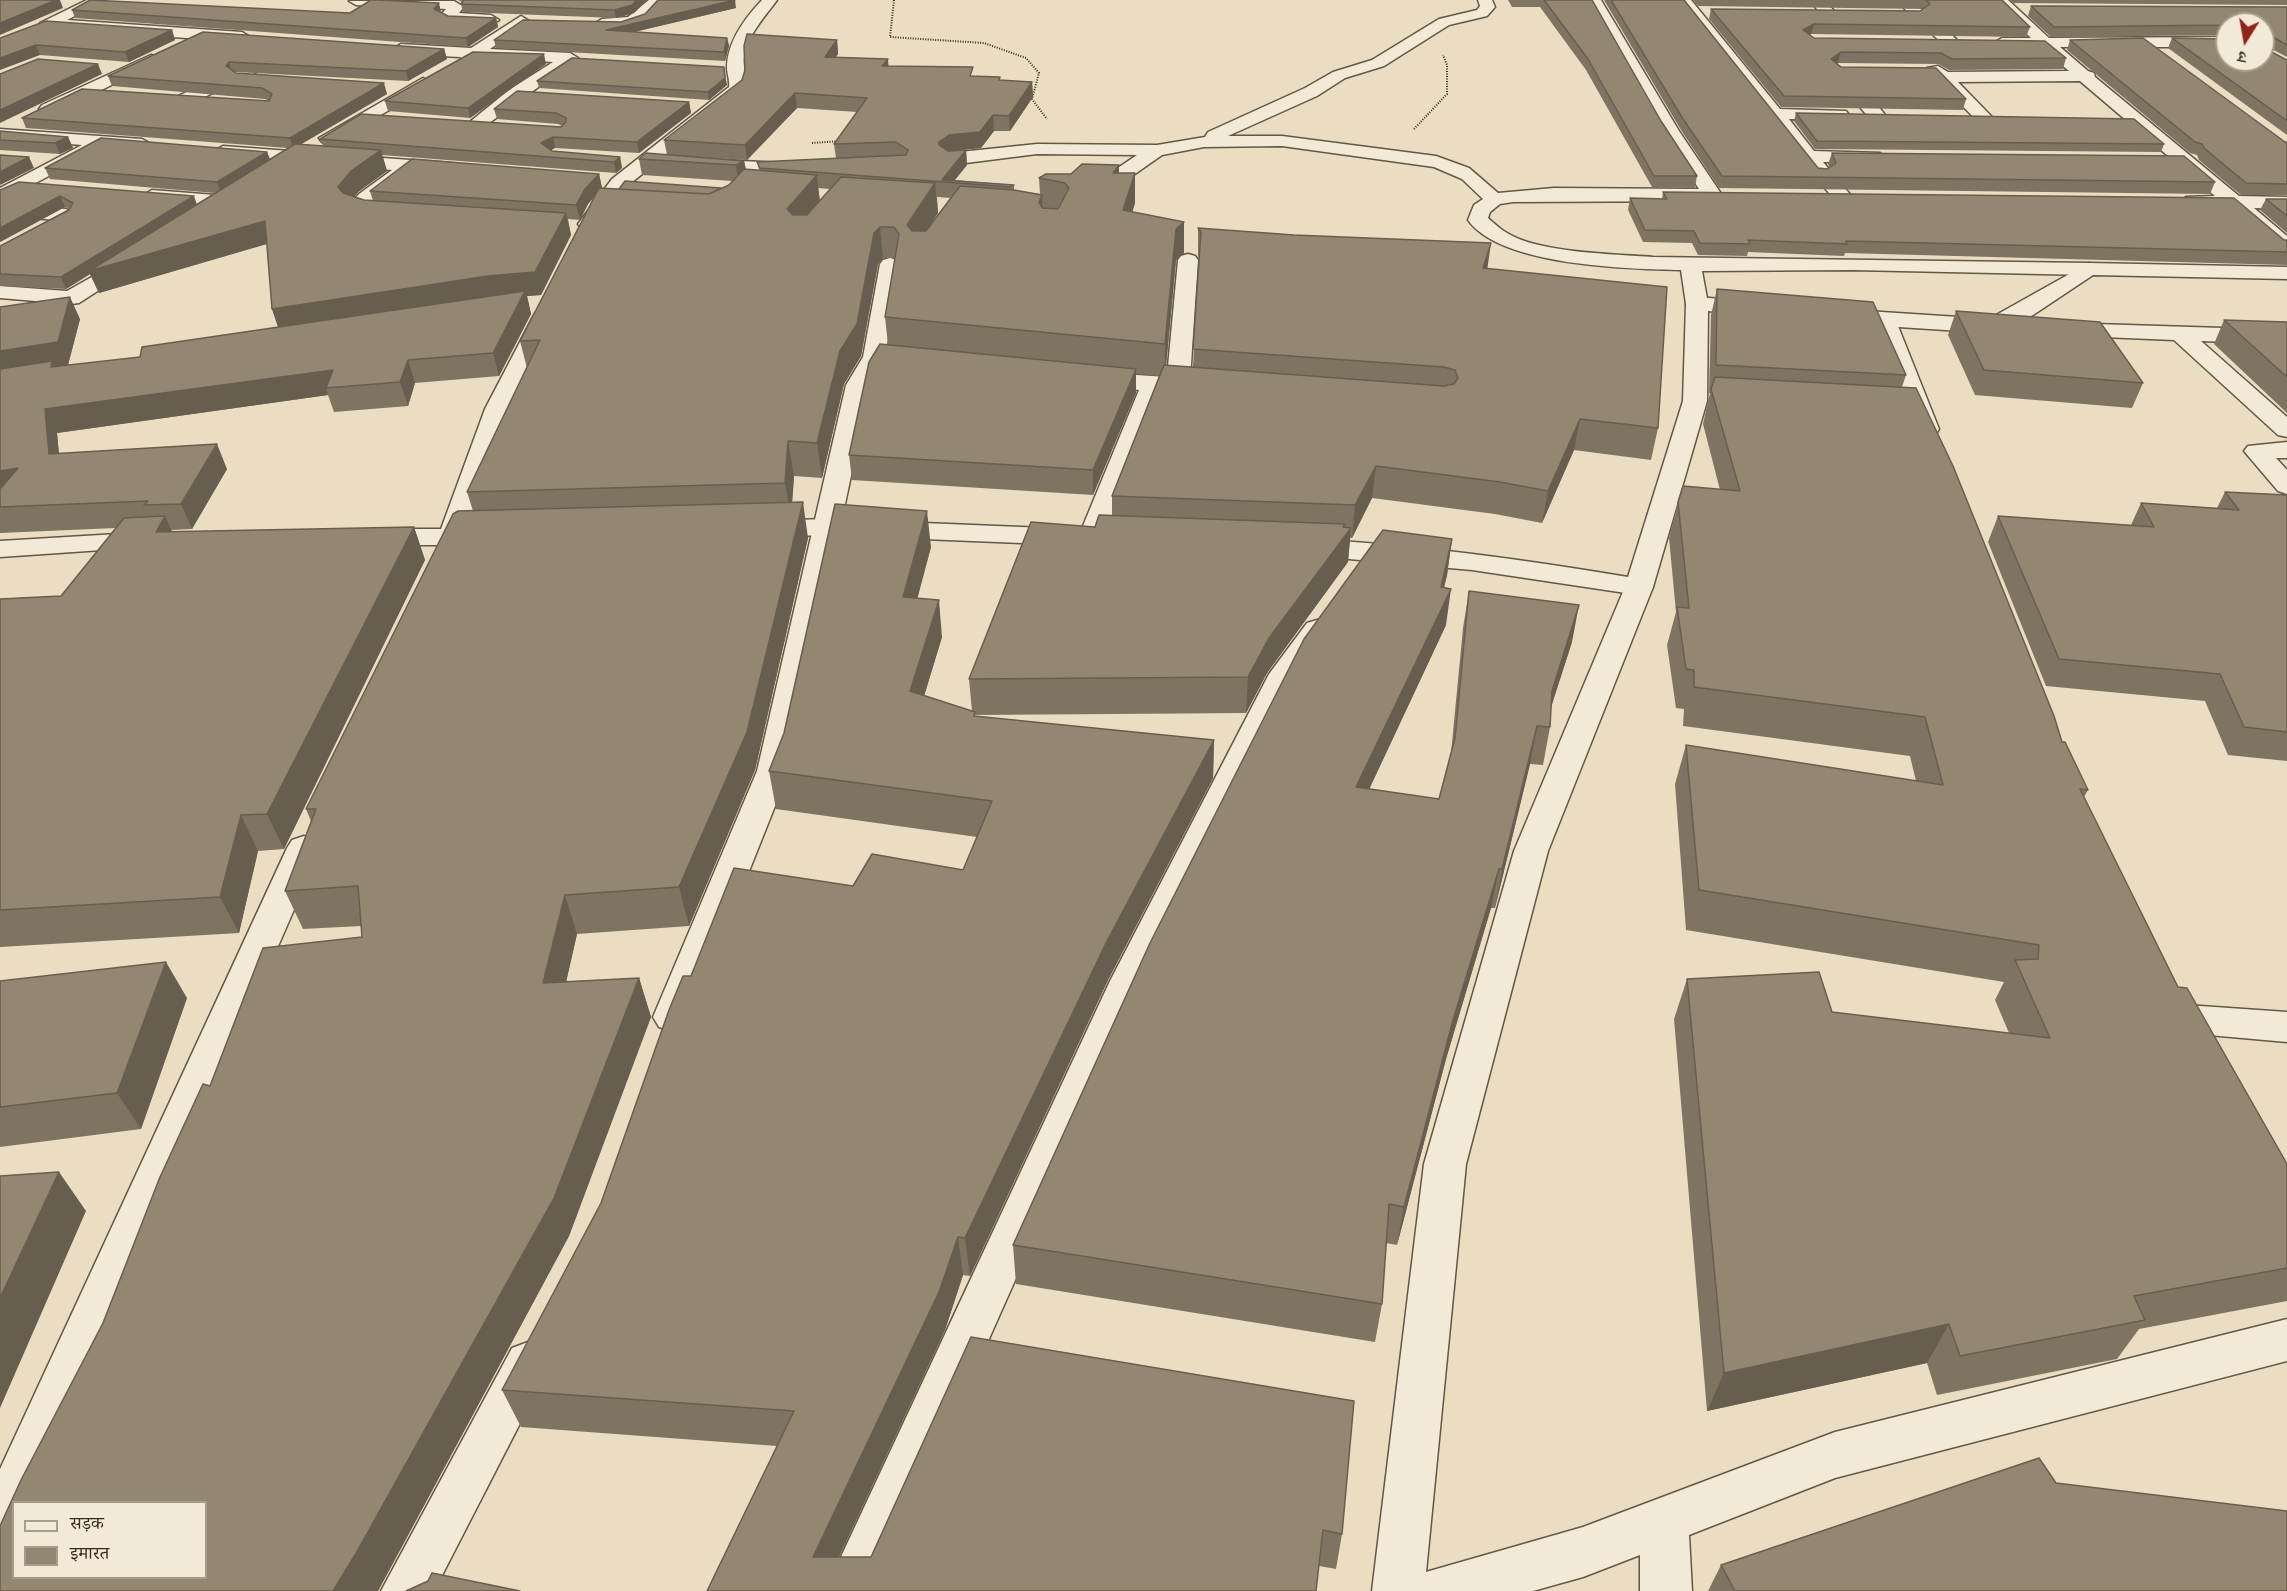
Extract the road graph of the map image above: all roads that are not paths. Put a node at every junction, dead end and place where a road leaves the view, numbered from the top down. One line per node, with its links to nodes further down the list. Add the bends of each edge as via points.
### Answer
1 (99, 0): 15 (street)
2 (345, 0): 3 (street)
3 (356, 0): 25 (street, via 454,5 457,7 447,18 526,21)
4 (657, 0): 16 (street, via 631,22)
5 (770, 0): 45 (street, via 746,29 728,68 739,81 737,89)
6 (1485, 0): 58 (street, via 1488,7 1482,13 1444,22 1378,63 1339,75 1311,92)
7 (1594, 0): 86 (street)
8 (1816, 0): 14 (street, via 1833,13)
9 (2005, 4): 12 (street); 23 (street)
10 (1688, 6): 13 (street); 46 (street)
11 (1898, 7): 21 (street, via 1917,14)
12 (2035, 9)
13 (1715, 12)
14 (1805, 13)
15 (48, 23): 17 (street); 18 (street)
16 (585, 24)
17 (29, 26)
18 (204, 35): 28 (street); 31 (street, via 296,44)
19 (2144, 40): 22 (street); 23 (street); 26 (street)
20 (1927, 41): 21 (street)
21 (1950, 42): 23 (street)
22 (2215, 42)
23 (2046, 44): 32 (street)
24 (389, 48): 25 (street)
25 (472, 54): 36 (street); 38 (street, via 576,59)
26 (2172, 61)
27 (101, 66): 28 (street)
28 (132, 69): 37 (street)
29 (1860, 71): 46 (street, via 1834,67 1882,115)
30 (1916, 71): 34 (street, via 1938,71)
31 (240, 76): 33 (street); 42 (street)
32 (2088, 76): 34 (street); 51 (street)
33 (272, 77)
34 (1943, 77): 48 (street, via 1989,117)
35 (381, 85): 36 (street)
36 (415, 88): 47 (street)
37 (85, 92): 39 (street); 55 (street)
38 (514, 94): 40 (street); 53 (street)
39 (118, 95)
40 (538, 96)
41 (162, 98): 42 (street)
42 (184, 100): 43 (street)
43 (218, 103)
44 (689, 106): 45 (street)
45 (712, 107): 70 (street)
46 (1776, 114): 62 (street)
47 (361, 117): 50 (street); 63 (street)
48 (1959, 117)
49 (2114, 119): 51 (street)
50 (395, 120)
51 (2138, 120): 69 (street)
52 (452, 123): 53 (street)
53 (475, 125): 54 (street)
54 (498, 127)
55 (0, 133): 56 (street)
56 (102, 141): 59 (street); 71 (street)
57 (209, 143): 63 (street)
58 (1195, 143): 61 (street); 92 (street, via 1282,141 1436,162 1473,175)
59 (160, 146)
60 (1037, 149): 61 (street); 67 (street); 73 (street)
61 (1157, 150): 82 (street, via 1115,178)
62 (1809, 156): 64 (street); 90 (street)
63 (299, 157): 72 (street); 77 (street)
64 (1892, 157)
65 (24, 159): 71 (street)
66 (621, 159): 70 (street)
67 (950, 159)
68 (2152, 160): 69 (street)
69 (2188, 160): 95 (street)
70 (644, 161): 75 (street); 79 (street)
71 (60, 162): 80 (street)
72 (411, 165): 74 (street); 98 (street, via 357,208 378,215)
73 (1042, 168)
74 (467, 170)
75 (766, 170): 76 (street); 81 (street)
76 (826, 170)
77 (272, 174)
78 (596, 181): 79 (street)
79 (630, 184): 100 (street)
80 (21, 185): 83 (street); 88 (street)
81 (749, 185)
82 (1069, 187)
83 (56, 188)
84 (245, 191): 94 (street)
85 (136, 194): 94 (street)
86 (1712, 195): 87 (street); 92 (street, via 1554,194)
87 (1736, 195)
88 (0, 196)
89 (1819, 197): 90 (street)
90 (1843, 198): 91 (street)
91 (1867, 198)
92 (1494, 200): 106 (street, via 1481,209 1478,220 1483,229 1497,238 1607,261)
93 (2178, 201): 95 (street)
94 (228, 202): 99 (street)
95 (2238, 202): 96 (street); 102 (street)
96 (2287, 202)
97 (0, 211): 101 (street, via 66,215)
98 (413, 217)
99 (198, 220)
100 (589, 223)
101 (34, 234)
102 (2287, 246)
103 (149, 250): 109 (street, via 71,298)
104 (1188, 260): 120 (street)
105 (890, 264): 126 (street, via 886,358 858,385)
106 (1691, 265): 107 (street); 110 (street)
107 (2090, 269): 108 (street); 115 (street)
108 (2287, 273)
109 (0, 292)
110 (1697, 304): 112 (street); 133 (street, via 1707,401)
111 (529, 305): 128 (street, via 552,303 497,409 454,548)
112 (1779, 311)
113 (1815, 314): 114 (street)
114 (1885, 321): 115 (street); 124 (street, via 1909,413)
115 (1992, 327): 116 (street)
116 (2181, 335): 117 (street); 122 (street)
117 (2287, 337)
118 (1069, 376): 119 (street)
119 (1153, 385): 120 (street); 126 (street, via 1104,538)
120 (1178, 385): 121 (street)
121 (1224, 389)
122 (2287, 430)
123 (2287, 450): 125 (street, via 2257,451)
124 (1938, 456)
125 (2287, 486)
126 (826, 527): 127 (street); 136 (street, via 773,771)
127 (732, 530)
128 (350, 537)
129 (178, 540): 131 (street)
130 (1281, 546): 132 (street)
131 (0, 549)
132 (1374, 549): 133 (street, via 1508,565); 143 (street, via 1284,674 1130,981)
133 (1639, 587): 144 (street, via 1531,850 1445,1164)
134 (320, 815): 141 (street)
135 (2287, 1027): 137 (street, via 2180,1009)
136 (659, 1048)
137 (2208, 1061)
138 (543, 1334): 142 (street)
139 (2287, 1340): 140 (street, via 1834,1455)
140 (1664, 1523): 145 (street, via 1583,1552); 146 (street)
141 (0, 1525)
142 (407, 1591)
143 (851, 1591)
144 (1398, 1591)
145 (1441, 1591)
146 (1666, 1591)

